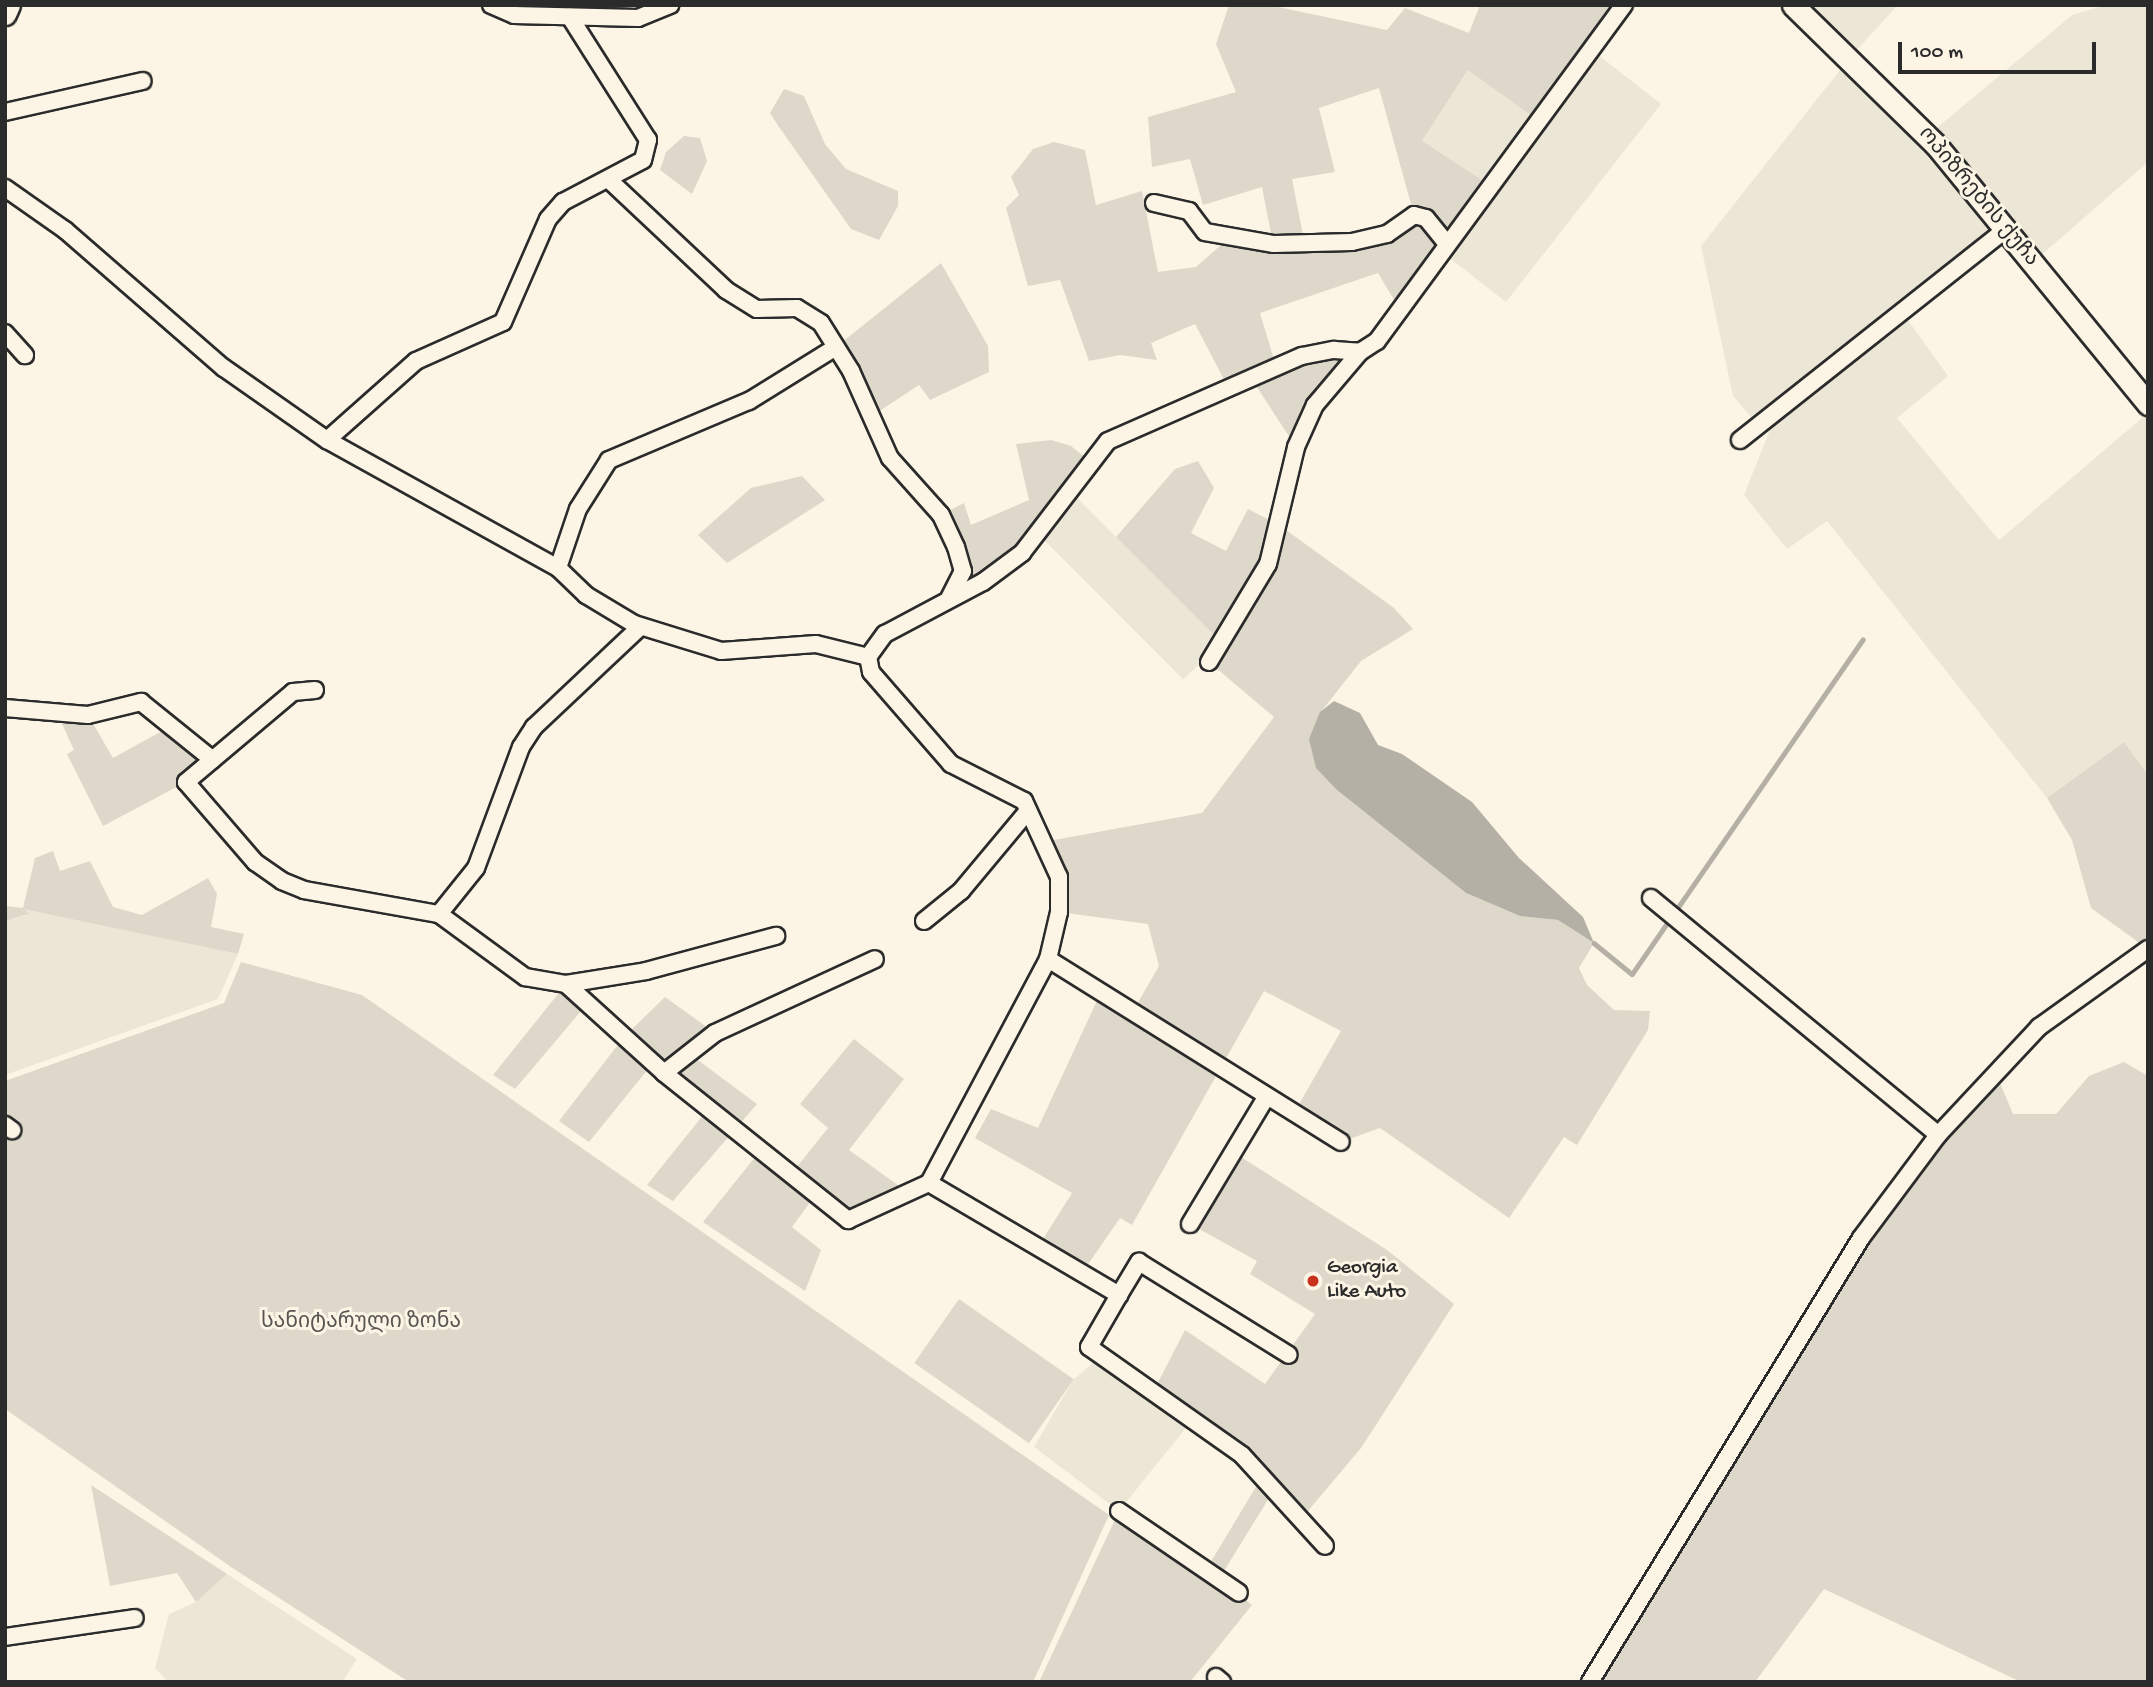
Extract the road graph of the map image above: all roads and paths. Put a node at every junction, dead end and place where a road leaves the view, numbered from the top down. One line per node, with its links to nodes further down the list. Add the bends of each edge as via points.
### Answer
1 (9, 5): 6 (street)
2 (491, 5): 7 (street, via 514,15)
3 (671, 5): 7 (street, via 638,18)
4 (1624, 5): 14 (street)
5 (1793, 5): 13 (street, ოპიზრების ქუჩა, via 1936,145)
6 (5, 14)
7 (570, 16): 10 (street, via 648,140 643,160)
8 (143, 81): 9 (street)
9 (5, 111)
10 (608, 179): 16 (street, via 726,290 757,309 797,308 821,323); 20 (street, via 563,202 548,219 503,322 416,361)
11 (5, 188): 20 (street, via 65,230 224,369)
12 (1154, 203): 14 (street, via 1166,201 1189,211 1205,232 1274,244 1352,242 1387,234 1414,215 1426,218)
13 (2004, 231): 19 (street, ოპიზრების ქუჩა); 21 (street)
14 (1447, 244): 17 (street, via 1402,313)
15 (5, 332): 18 (street)
16 (836, 347): 22 (street, via 749,401 609,460 578,509); 23 (street, via 890,458 941,515 956,547 963,571)
17 (1360, 352): 23 (street, via 1334,349 1302,356 1108,441 1022,553); 26 (street, via 1315,405 1296,447 1268,564)
18 (25, 355)
19 (2148, 404)
20 (327, 440): 22 (street)
21 (1740, 440)
22 (558, 568): 24 (street, via 586,594)
23 (949, 598): 25 (street, via 885,634)
24 (640, 626): 25 (street, via 721,651 816,643); 32 (street, via 534,727 521,747 476,868)
25 (869, 657): 30 (street, via 871,672 951,764 975,780 1020,795)
26 (1209, 662)
27 (315, 690): 29 (street, via 293,692)
28 (5, 708): 29 (street, via 88,715 141,702)
29 (213, 760): 32 (street, via 186,782 268,872 304,890)
30 (1027, 813): 33 (street, via 961,891); 37 (street, via 1059,877 1059,912)
31 (1651, 898): 41 (street)
32 (439, 914): 38 (street, via 525,977)
33 (924, 921)
34 (776, 936): 38 (street, via 646,971)
35 (2148, 948): 41 (street, via 2039,1027)
36 (875, 959): 39 (street, via 715,1033)
37 (1048, 959): 40 (street); 43 (street)
38 (566, 984): 39 (street)
39 (664, 1073): 43 (street, via 848,1220)
40 (1267, 1096): 42 (street); 44 (street)
41 (1938, 1135): 52 (street, via 1861,1238)
42 (1341, 1142)
43 (929, 1183): 45 (street)
44 (1190, 1223)
45 (1119, 1295): 46 (street, via 1139,1262); 48 (street, via 1089,1347 1242,1455)
46 (1289, 1355)
47 (1119, 1511): 49 (street)
48 (1325, 1546)
49 (1239, 1593)
50 (135, 1618): 51 (street)
51 (5, 1637)
52 (1590, 1682)

